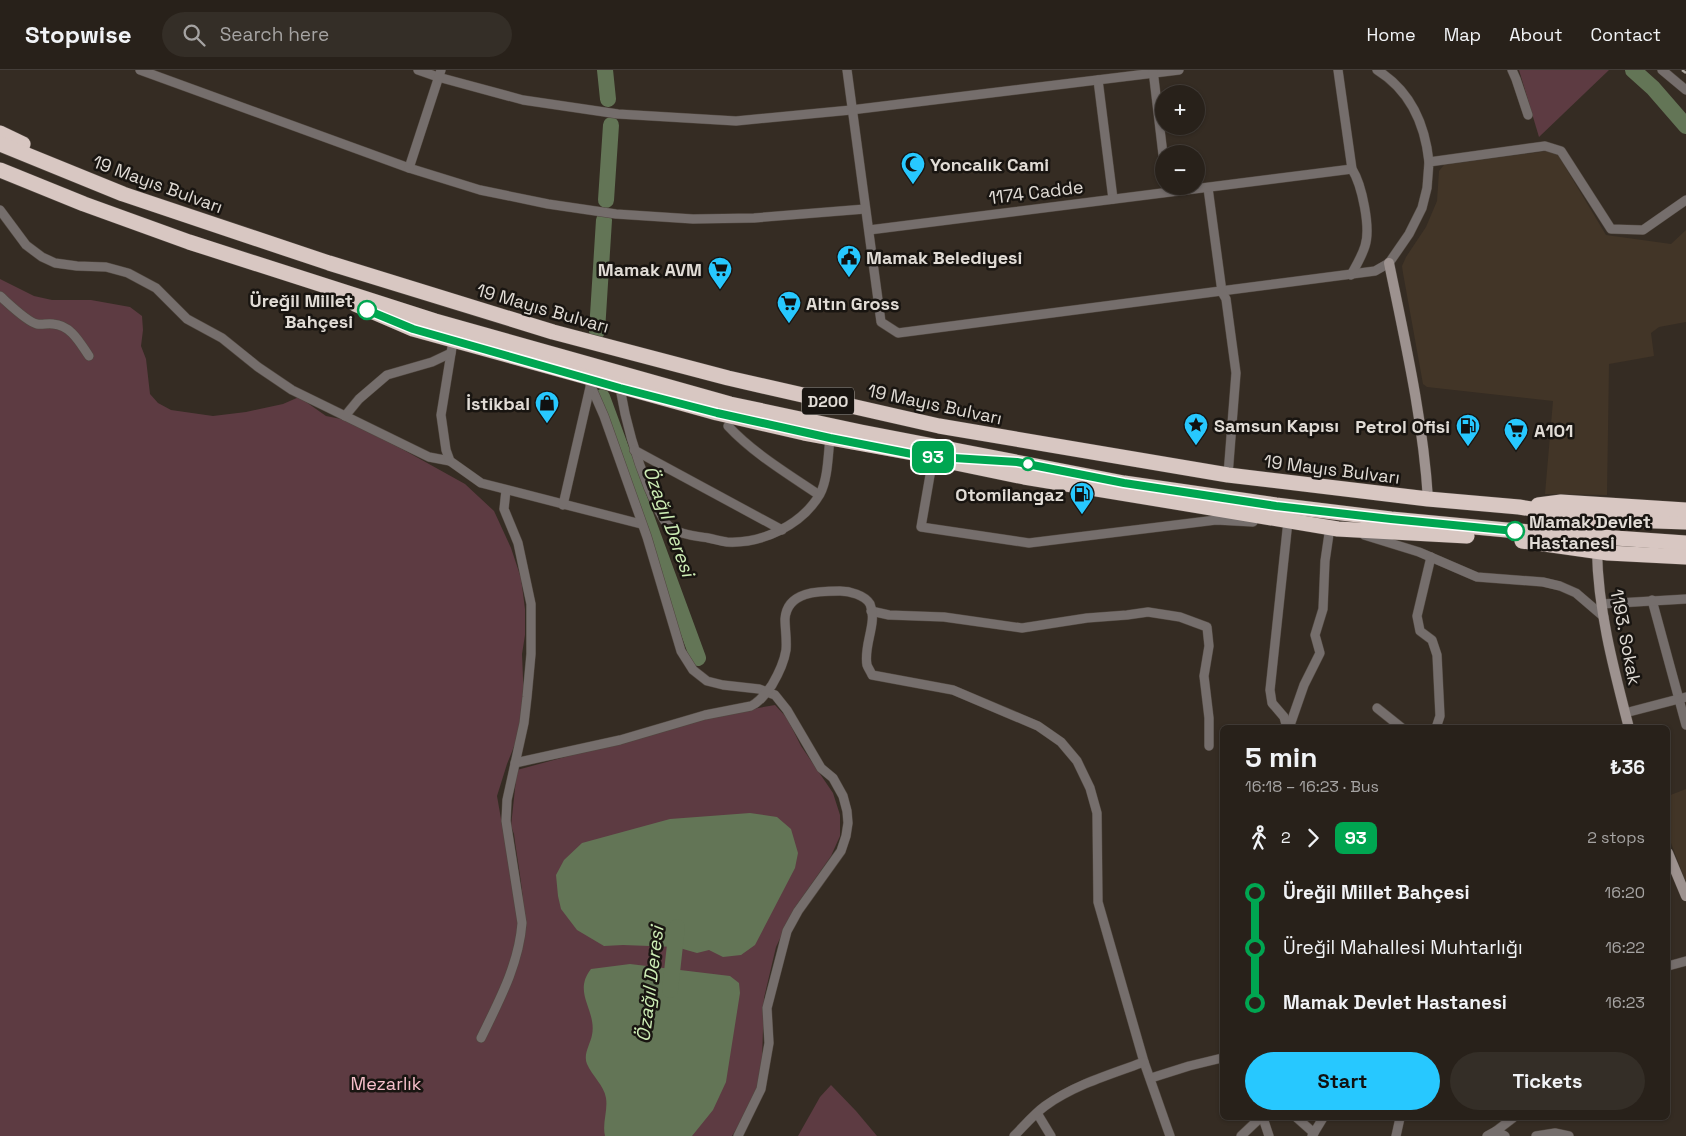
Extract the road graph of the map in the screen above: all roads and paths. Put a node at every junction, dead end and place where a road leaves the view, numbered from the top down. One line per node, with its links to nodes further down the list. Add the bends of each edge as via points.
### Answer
1 (140, 70): 19 (street)
2 (418, 70): 10 (street)
3 (847, 70): 13 (street)
4 (1179, 70): 9 (street)
5 (1338, 70): 21 (street)
6 (1378, 70): 18 (street, via 1406,96 1419,116 1427,140)
7 (1512, 70): 14 (street)
8 (1662, 70): 12 (street)
9 (1153, 71): 11 (street); 17 (street)
10 (439, 74): 13 (street, via 523,100 618,114 736,121); 19 (street)
11 (1098, 80): 13 (street); 27 (street)
12 (1686, 90)
13 (851, 110): 30 (street)
14 (1528, 115)
15 (0, 133): 26 (highway)
16 (0, 144): 26 (highway, 19 Mayıs Bulvarı / D200)
17 (1162, 145)
18 (1429, 162): 28 (street, via 1545,146 1561,151 1611,229 1643,230); 33 (street, via 1428,188 1422,208)
19 (409, 168): 30 (street, via 480,190 616,214 693,219 754,218)
20 (0, 170): 29 (highway, D200)
21 (1352, 170): 24 (street, 1174 Cadde); 34 (street, via 1358,178 1367,236 1366,246)
22 (0, 177): 29 (highway)
23 (1205, 188): 24 (street, 1174 Cadde)
24 (1208, 188): 36 (street)
25 (1155, 191): 27 (street, 1174 Cadde)
26 (123, 194): 51 (highway, 19 Mayıs Bulvarı / D200, via 329,263 534,326 728,378 939,426)
27 (1113, 199): 32 (street, 1174 Cadde)
28 (1686, 200)
29 (84, 204): 35 (highway, D200, via 189,242)
30 (865, 208): 32 (street)
31 (0, 210): 44 (street, via 26,246 42,257 55,263 106,267 128,273 156,288 187,319 222,338 292,390)
32 (869, 230): 36 (street, via 881,322 898,333)
33 (1389, 263): 34 (street, via 1375,272); 54 (street, via 1414,390)
34 (1351, 275): 36 (street)
35 (316, 282): 38 (highway, via 362,308); 40 (highway, D200, via 435,321)
36 (1222, 292): 51 (street, via 1226,299 1236,373)
37 (0, 296): 39 (street, via 37,324 67,328)
38 (452, 347): 41 (highway); 44 (street, via 432,362 387,375); 49 (street, via 441,415)
39 (89, 356)
40 (568, 358): 41 (highway); 50 (highway, D200, via 730,404)
41 (546, 366): 42 (highway)
42 (591, 382): 43 (highway); 55 (street); 61 (street)
43 (620, 388): 46 (highway); 47 (street)
44 (345, 416): 49 (street, via 429,457)
45 (728, 426): 53 (street)
46 (830, 438): 48 (highway); 53 (street)
47 (634, 450): 63 (street); 63 (street, via 667,524 679,532 728,542 752,540)
48 (928, 457): 50 (highway); 58 (highway, via 1024,477); 59 (street, via 921,527 1028,544 1216,520)
49 (450, 461): 52 (street, via 481,483)
50 (1017, 462): 64 (highway, D200, via 1124,483 1276,506 1507,530)
51 (1228, 475): 54 (highway, 19 Mayıs Bulvarı / D200)
52 (506, 490): 55 (street); 84 (street, via 504,509 518,543 532,604 527,697)
53 (819, 495): 63 (street, via 805,514)
54 (1428, 499): 56 (highway, 19 Mayıs Bulvarı / D200)
55 (563, 505): 61 (street)
56 (1519, 507): 57 (highway, via 1561,502); 60 (highway, 19 Mayıs Bulvarı / D200, via 1597,518)
57 (1686, 510)
58 (1288, 521): 62 (highway); 77 (street, via 1270,690 1272,703)
59 (1254, 522)
60 (1686, 522)
61 (641, 524): 73 (street, via 681,652 693,670 707,681)
62 (1338, 528): 65 (highway, via 1489,537); 66 (street); 78 (street, via 1325,561 1323,609 1316,635 1320,653)
63 (782, 530)
64 (1686, 543)
65 (1597, 551): 67 (highway); 70 (street, 1193. Sokak)
66 (1431, 557): 72 (street, via 1477,577 1560,586 1576,593); 80 (street, via 1417,616 1420,631 1432,640 1437,655 1440,716)
67 (1686, 557)
68 (1686, 599): 69 (street)
69 (1652, 600): 70 (street); 74 (street)
70 (1601, 604): 72 (street, 1193. Sokak)
71 (871, 611): 73 (street, via 869,603 862,597 845,591 812,592 797,597 785,618 783,664); 83 (street, via 1022,628 1148,612 1180,617 1207,627 1209,646 1204,676); 91 (street, via 867,666 872,675 953,690 1038,726 1061,742 1077,761 1097,813 1098,902)
72 (1604, 617): 76 (street, 1193. Sokak)
73 (767, 692): 84 (street, via 751,706 705,714 620,740); 103 (street, via 775,695 787,710 821,768 833,778 843,796 848,822 841,851 786,931 767,1008 769,1043 760,1089)
74 (1682, 698): 76 (street); 82 (street)
75 (1377, 708): 79 (street)
76 (1625, 713): 81 (street, 1193. Sokak)
77 (1287, 725)
78 (1289, 725)
79 (1398, 725)
80 (1437, 725)
81 (1628, 725)
82 (1686, 725)
83 (1209, 746)
84 (515, 763): 89 (street, via 506,821 522,923 521,940 514,966)
85 (1670, 858): 86 (street)
86 (1686, 896)
87 (1686, 962): 88 (street)
88 (1670, 966)
89 (481, 1038)
90 (1220, 1058): 92 (street)
91 (1144, 1062): 92 (street); 93 (street, via 1071,1092)
92 (1151, 1078): 106 (street)
93 (1037, 1113): 104 (street); 105 (street)
94 (1260, 1120): 107 (street)
95 (1263, 1120): 108 (street)
96 (1299, 1120): 101 (street)
97 (1322, 1120): 101 (street)
98 (1400, 1120): 102 (street)
99 (1510, 1120): 100 (street)
100 (1496, 1131): 109 (street); 110 (street)
101 (1313, 1135)
102 (1396, 1135)
103 (738, 1136)
104 (1014, 1136)
105 (1051, 1136)
106 (1170, 1136)
107 (1241, 1136)
108 (1269, 1136)
109 (1486, 1136)
110 (1505, 1136)
111 (1536, 1136): 112 (street, via 1556,1132)
112 (1569, 1136)

